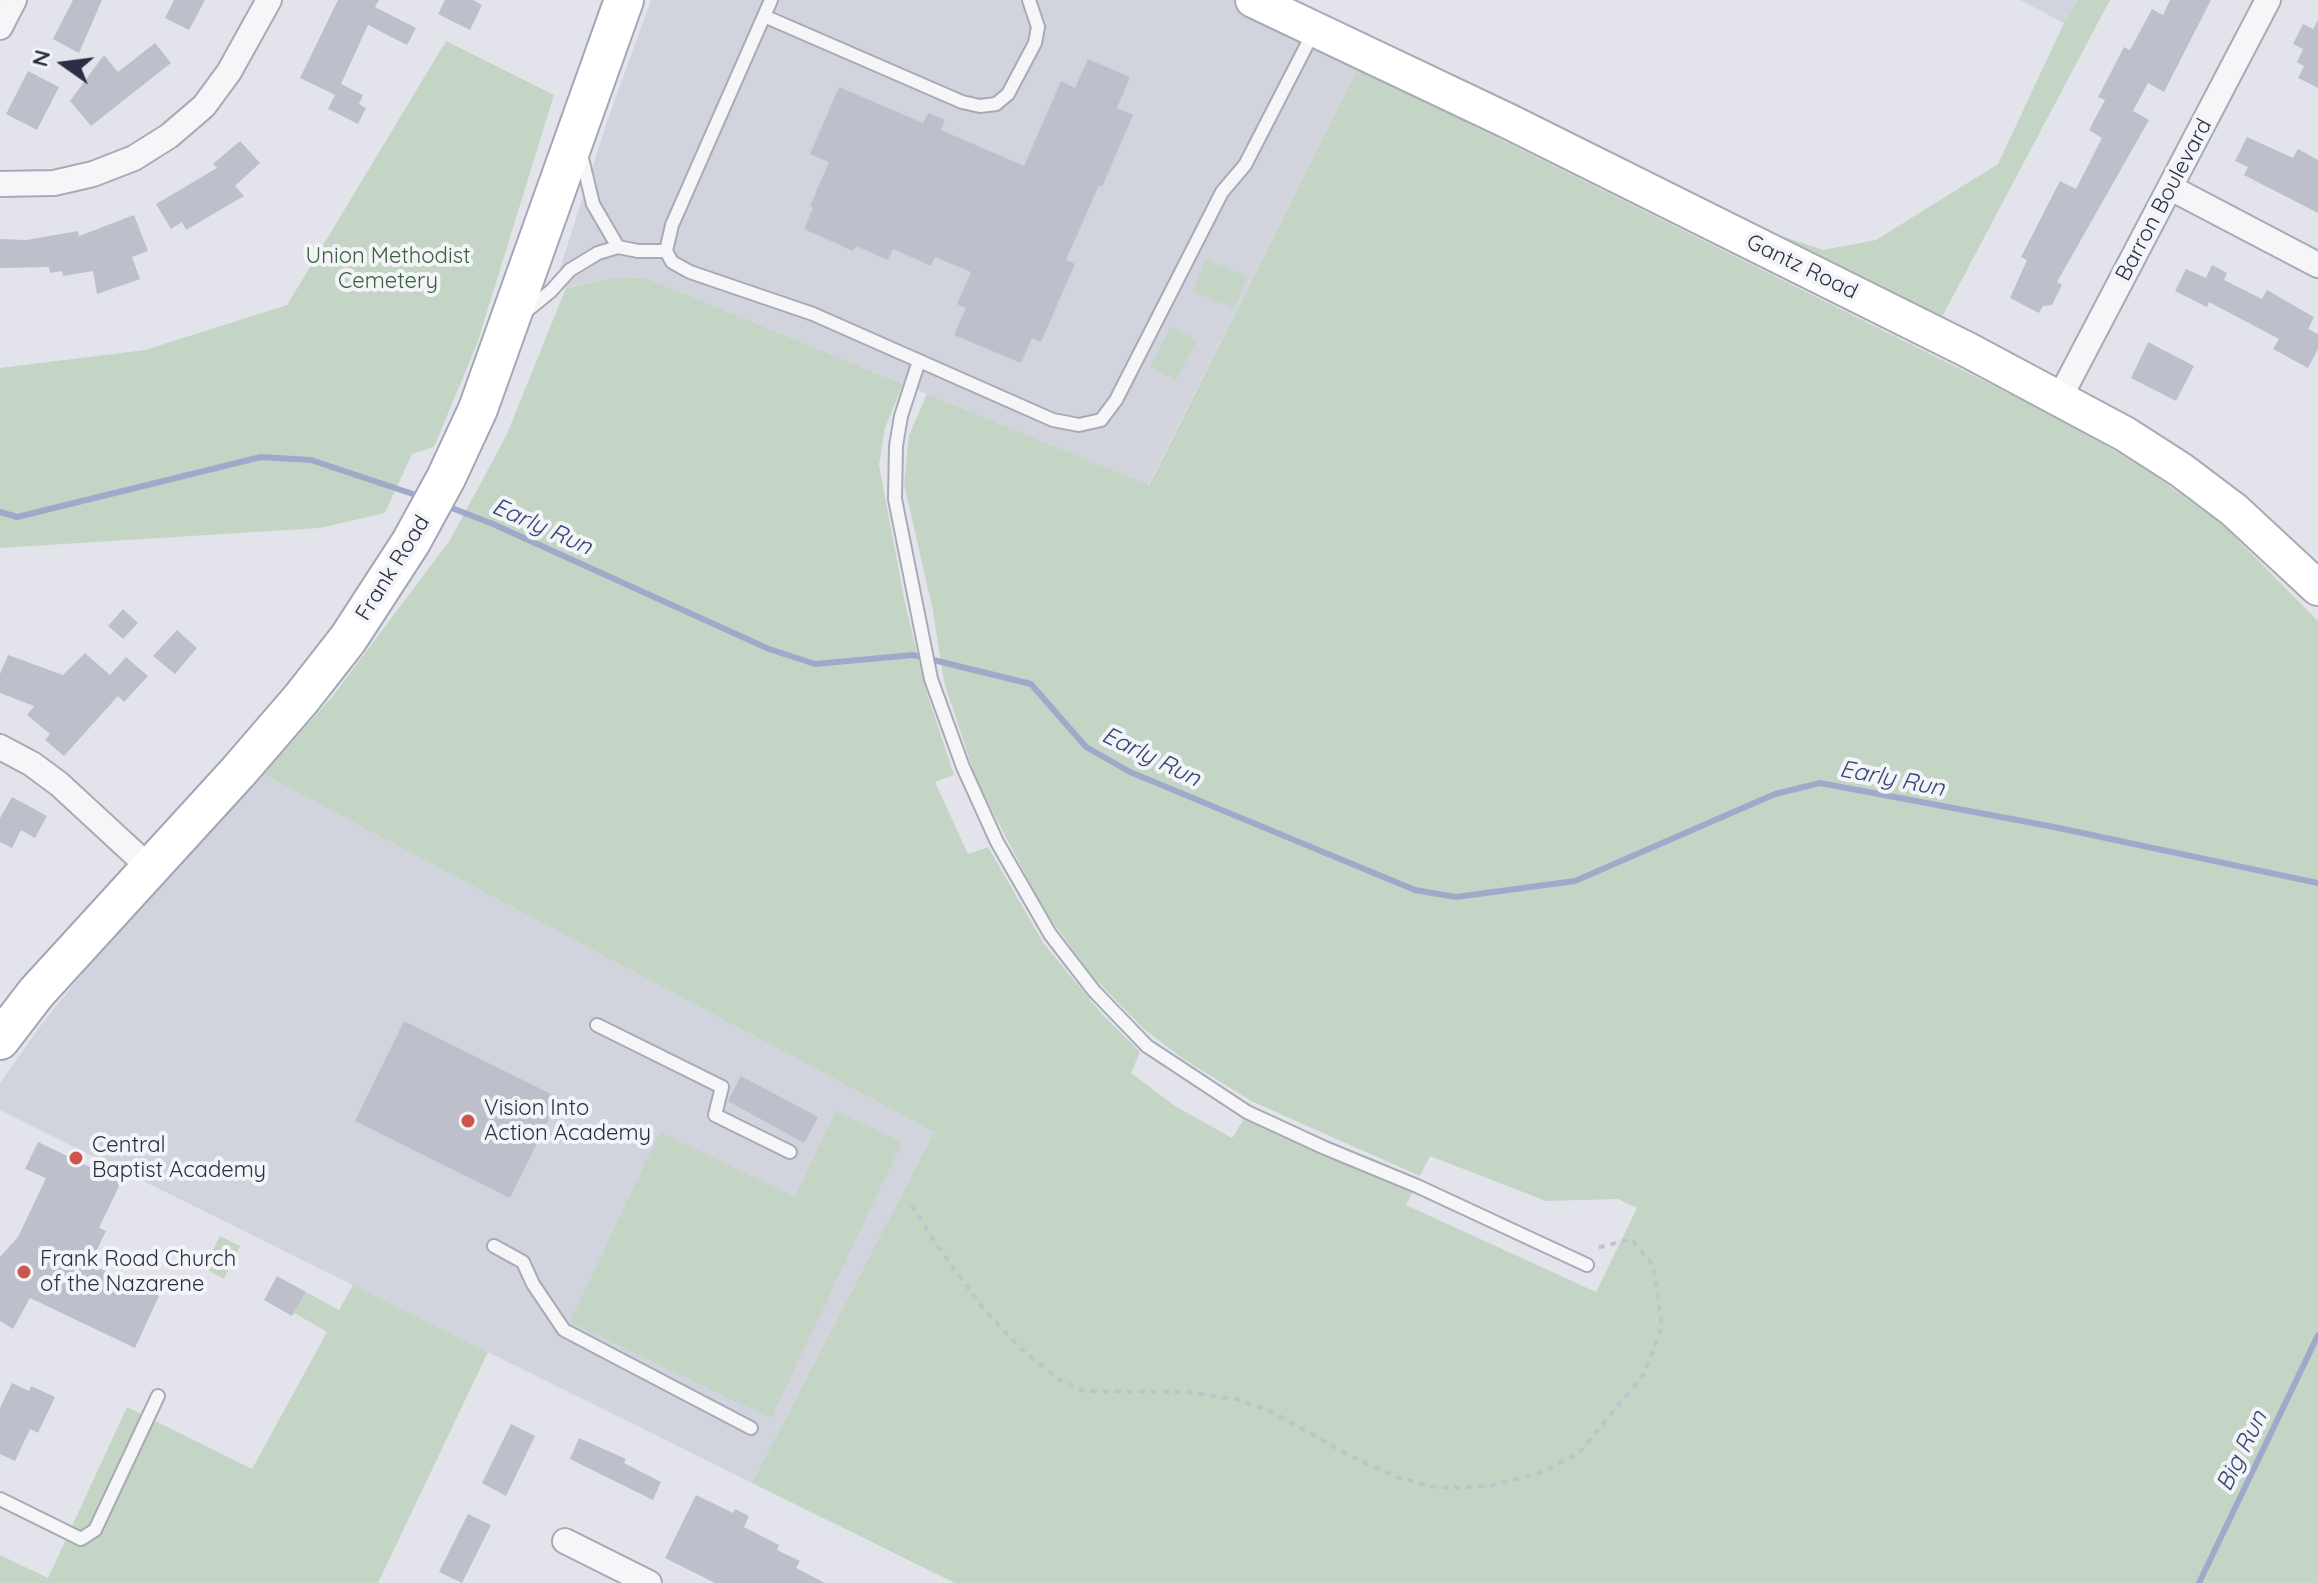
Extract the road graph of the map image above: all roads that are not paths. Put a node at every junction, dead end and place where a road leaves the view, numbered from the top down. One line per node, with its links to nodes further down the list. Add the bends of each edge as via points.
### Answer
1 (14, 0): 9 (street)
2 (269, 0): 12 (street, via 229,72 204,106 169,136 134,158 93,174 54,183)
3 (624, 0): 11 (main road, Frank Road)
4 (771, 0): 8 (lane)
5 (1029, 0): 8 (lane, via 1038,27 1035,43 1008,94 996,104 980,106)
6 (1253, 0): 10 (main road, Gantz Road)
7 (2268, 0): 13 (street, Barron Boulevard)
8 (764, 16): 15 (lane, via 672,225)
9 (0, 27)
10 (1314, 29): 18 (lane, via 1245,165 1222,192 1101,420 1079,425 1053,420); 19 (main road, Gantz Road)
11 (576, 135): 14 (lane, via 593,204); 17 (main road, Frank Road)
12 (0, 184)
13 (2171, 188): 16 (street); 19 (street, Barron Boulevard)
14 (618, 247): 15 (lane); 17 (lane, via 570,270)
15 (666, 251): 18 (lane, via 672,262 690,272 813,314)
16 (2318, 265)
17 (510, 325): 22 (main road, Frank Road, via 446,478 348,639)
18 (919, 361): 27 (lane, via 901,416 895,499 922,641 963,767 997,842 1050,934 1094,991 1147,1046 1247,1112)
19 (2059, 399): 20 (main road, Gantz Road, via 2181,470 2234,510)
20 (2318, 588)
21 (0, 747): 22 (street, via 59,784)
22 (150, 868): 24 (main road, Frank Road)
23 (597, 1025): 25 (lane, via 722,1087 715,1115)
24 (0, 1040)
25 (790, 1152)
26 (494, 1246): 29 (lane, via 523,1262 564,1330)
27 (1587, 1265)
28 (158, 1396): 30 (lane, via 95,1530 81,1539)
29 (751, 1428)
30 (0, 1499)
31 (565, 1541): 32 (street)
32 (649, 1583)

